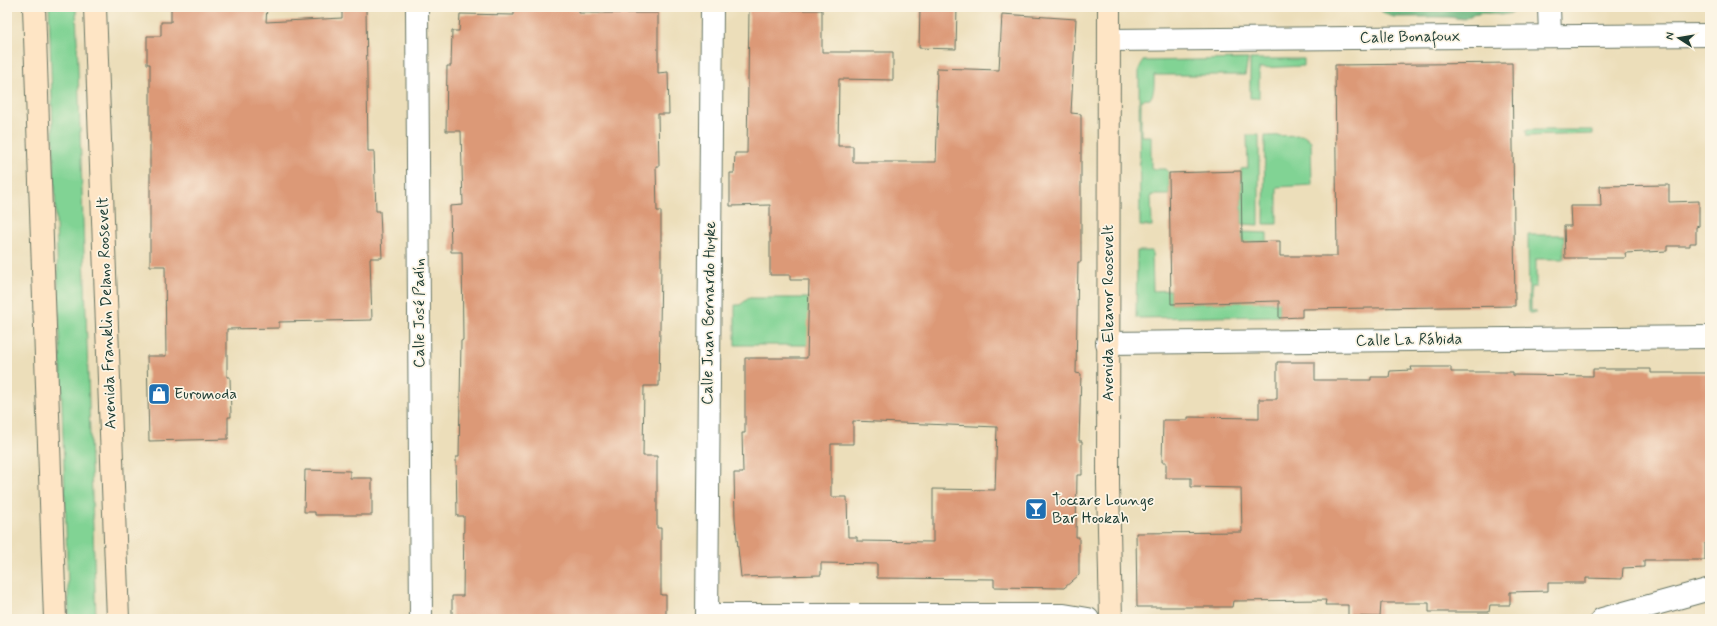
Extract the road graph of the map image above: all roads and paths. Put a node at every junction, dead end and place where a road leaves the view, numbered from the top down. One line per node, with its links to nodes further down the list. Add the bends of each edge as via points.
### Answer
1 (34, 7): 14 (main road)
2 (95, 7): 15 (main road, Avenida Franklin Delano Roosevelt)
3 (417, 7): 16 (street, Calle José Padín)
4 (712, 7): 13 (street, Calle Juan Bernardo Huyke)
5 (1109, 7): 9 (main road, Avenida Eleanor Roosevelt)
6 (1549, 7): 7 (street)
7 (1550, 35): 8 (street, Calle Bonafoux); 9 (street, Calle Bonafoux)
8 (1710, 35)
9 (1109, 40): 11 (main road, Avenida Eleanor Roosevelt)
10 (1710, 337): 11 (street, Calle La Rábida)
11 (1107, 343): 18 (main road, Avenida Eleanor Roosevelt)
12 (1710, 590): 19 (street)
13 (707, 617): 17 (street, via 1064,615)
14 (55, 619)
15 (118, 619)
16 (421, 619)
17 (1088, 619)
18 (1111, 619)
19 (1602, 619)

